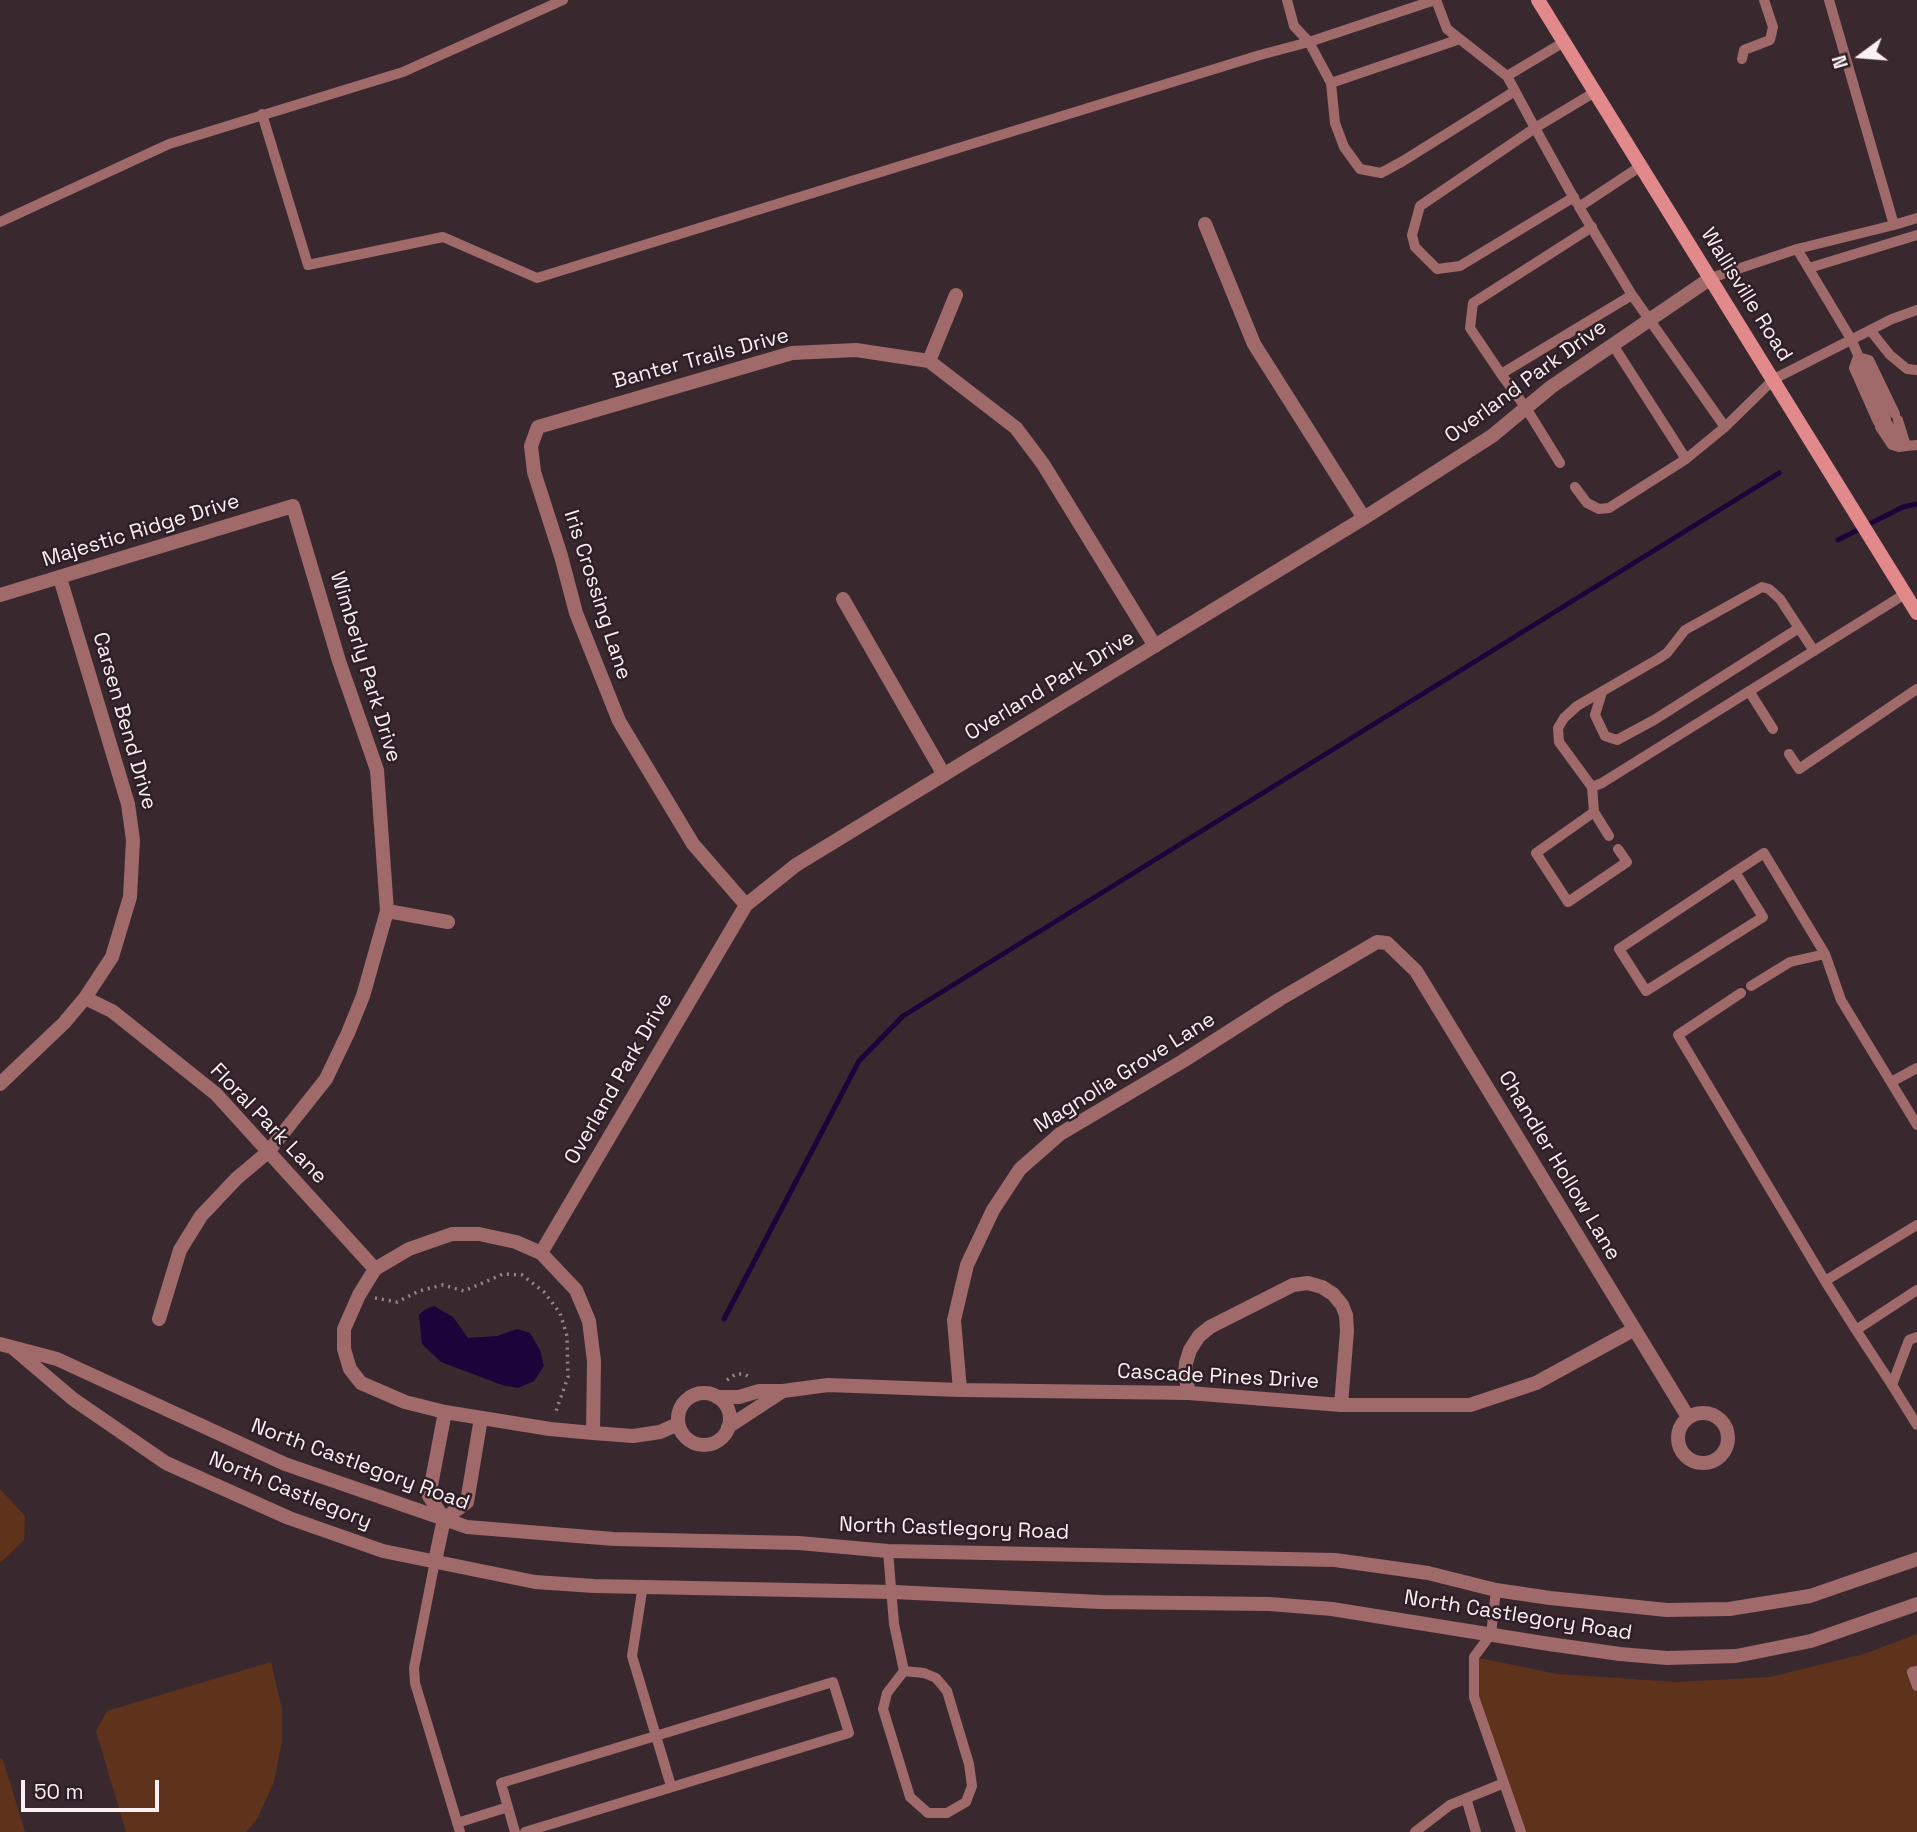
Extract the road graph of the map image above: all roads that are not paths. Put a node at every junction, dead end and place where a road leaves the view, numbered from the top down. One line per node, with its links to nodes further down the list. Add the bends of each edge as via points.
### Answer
1 (563, 0): 15 (lane, via 403,72)
2 (1287, 0): 8 (lane, via 1294,26)
3 (1435, 0): 7 (lane, via 1447,29); 8 (lane)
4 (1538, 0): 9 (main road, Wallisville Road)
5 (1764, 0): 10 (lane, via 1773,27 1770,40 1744,50)
6 (1829, 0): 22 (lane)
7 (1460, 38): 11 (lane); 12 (lane)
8 (1309, 42): 12 (lane); 15 (lane, via 537,278 443,237 308,265)
9 (1564, 42): 11 (lane); 14 (main road, Wallisville Road)
10 (1742, 59)
11 (1507, 76): 13 (lane)
12 (1331, 83): 13 (lane, via 1335,123 1344,147 1360,169 1381,173)
13 (1516, 91): 16 (lane)
14 (1595, 92): 16 (lane); 17 (main road, Wallisville Road)
15 (262, 114): 20 (lane, via 169,144)
16 (1535, 128): 18 (lane); 18 (lane, via 1420,206 1412,235 1415,247 1437,269 1460,266)
17 (1641, 166): 18 (lane); 27 (main road, Wallisville Road)
18 (1577, 202): 23 (lane)
19 (1917, 218): 22 (lane)
20 (0, 222)
21 (1205, 224): 48 (street, via 1254,344)
22 (1894, 225): 25 (lane)
23 (1592, 227): 29 (lane); 37 (lane, via 1473,303 1470,328)
24 (1917, 235): 26 (lane)
25 (1797, 249): 26 (lane); 27 (lane)
26 (1809, 268): 33 (lane)
27 (1711, 278): 31 (street, Overland Park Drive); 38 (main road, Wallisville Road)
28 (956, 295): 35 (street)
29 (1632, 295): 31 (lane); 37 (lane)
30 (1917, 310): 32 (lane)
31 (1650, 319): 34 (street, Overland Park Drive); 42 (lane)
32 (1870, 330): 33 (lane); 36 (lane, via 1890,355 1907,369)
33 (1851, 339): 38 (lane); 40 (lane)
34 (1613, 345): 39 (street, Overland Park Drive); 44 (lane)
35 (929, 362): 41 (street, Banter Trails Drive, via 856,350 792,353); 55 (street, Banter Trails Drive, via 1016,429 1043,464)
36 (1917, 370)
37 (1502, 374): 39 (lane)
38 (1774, 379): 42 (lane); 50 (main road, Wallisville Road)
39 (1526, 408): 45 (lane); 48 (street, Overland Park Drive, via 1492,436)
40 (1888, 421): 43 (lane); 43 (lane, via 1892,445)
41 (538, 427): 68 (street, Iris Crossing Lane, via 531,446 534,472 576,613 614,711 693,844)
42 (1725, 427): 44 (lane)
43 (1911, 445)
44 (1686, 459): 46 (lane, via 1609,508 1587,503)
45 (1560, 463)
46 (1575, 487)
47 (293, 506): 49 (street, Majestic Ridge Drive); 69 (street, Wimberly Park Drive, via 376,770)
48 (1363, 518): 55 (street, Overland Park Drive)
49 (60, 578): 51 (street, Majestic Ridge Drive); 75 (street, Carsen Bend Drive, via 128,804 133,840 130,897 112,957)
50 (1905, 594): 53 (main road, Wallisville Road); 56 (lane)
51 (0, 595)
52 (843, 599): 62 (street)
53 (1917, 613)
54 (1799, 628): 56 (lane); 58 (lane, via 1780,599 1762,587 1685,630 1667,653); 58 (lane, via 1617,740 1605,736 1595,715)
55 (1155, 646): 62 (street, Overland Park Drive)
56 (1814, 651): 59 (lane)
57 (1917, 689): 61 (lane, via 1799,769)
58 (1602, 691): 63 (lane, via 1577,706 1558,728 1559,742)
59 (1749, 691): 60 (lane); 63 (lane)
60 (1773, 729)
61 (1789, 754)
62 (944, 775): 68 (street, Overland Park Drive, via 796,865)
63 (1592, 787): 64 (lane)
64 (1594, 812): 65 (lane); 66 (lane, via 1536,853 1568,902 1627,862)
65 (1609, 835)
66 (1618, 849)
67 (1735, 872): 67 (lane, via 1619,949 1646,990 1763,917); 72 (lane, via 1764,853)
68 (746, 905): 82 (street, Overland Park Drive)
69 (387, 911): 70 (street); 80 (street, Wimberly Park Drive, via 363,996 326,1079)
70 (448, 922)
71 (1387, 943): 87 (street, Chandler Hollow Lane, via 1416,971); 92 (street, Magnolia Grove Lane, via 1362,949 1113,1101 1060,1134 1020,1169 993,1210 967,1265 954,1321)
72 (1825, 954): 73 (lane, via 1790,962); 77 (lane, via 1841,1000)
73 (1751, 986)
74 (1741, 993): 84 (lane, via 1678,1035)
75 (85, 998): 78 (street, Carsen Bend Drive); 80 (street, Floral Park Lane, via 112,1011 216,1094)
76 (1917, 1068): 77 (lane)
77 (1891, 1082): 79 (lane)
78 (0, 1084)
79 (1917, 1125)
80 (268, 1152): 83 (street, Floral Park Lane); 86 (street, Wimberly Park Drive, via 201,1216 180,1250)
81 (1917, 1225): 84 (lane)
82 (541, 1253): 83 (street, via 479,1234 452,1234 409,1249); 103 (street, via 576,1290 589,1321 594,1361)
83 (375, 1269): 97 (street, via 344,1328 350,1369 361,1383 376,1391)
84 (1825, 1281): 88 (lane)
85 (1917, 1290): 88 (lane)
86 (159, 1319)
87 (1633, 1330): 96 (street, Cascade Pines Drive, via 1536,1382 1470,1405); 98 (street, Chandler Hollow Lane)
88 (1856, 1330): 91 (lane)
89 (1917, 1337): 91 (lane, via 1909,1340)
90 (7, 1346): 104 (street, North Castlegory Road, via 57,1359 285,1464); 107 (street, North Castlegory, via 166,1463 289,1518 383,1550)
91 (1892, 1385): 101 (lane)
92 (960, 1390): 93 (street, Cascade Pines Drive, via 828,1385); 94 (street, Cascade Pines Drive)
93 (783, 1391): 95 (street, Cascade Pines Drive); 102 (street, Cascade Pines Drive)
94 (1189, 1393): 96 (street, Cascade Pines Drive); 96 (street, via 1186,1363 1199,1336 1293,1285 1308,1283 1333,1294 1346,1315)
95 (717, 1397): 100 (street, via 690,1397 679,1411); 102 (street, via 729,1411)
96 (1341, 1405)
97 (445, 1412): 99 (street); 104 (street, via 429,1496)
98 (1688, 1417)
99 (481, 1418): 103 (street); 104 (street, via 467,1502)
100 (678, 1424): 102 (street, via 688,1440 704,1445 718,1441); 103 (street, via 633,1436)
101 (1917, 1425)
102 (729, 1427)
103 (593, 1433)
104 (444, 1519): 105 (street, North Castlegory Road, via 467,1527 614,1539 799,1543); 107 (street)
105 (888, 1551): 109 (street, North Castlegory Road, via 1335,1560 1428,1573); 110 (lane)
106 (1917, 1559): 109 (street, North Castlegory Road, via 1810,1596 1729,1609 1667,1610)
107 (435, 1562): 108 (street, North Castlegory, via 535,1581); 121 (lane, via 415,1683)
108 (643, 1586): 110 (street, North Castlegory Road); 116 (lane, via 632,1656)
109 (1496, 1590): 112 (lane)
110 (890, 1591): 112 (street, North Castlegory Road, via 1282,1605); 113 (lane)
111 (1917, 1604): 112 (street, North Castlegory Road, via 1811,1641 1736,1656 1620,1654)
112 (1490, 1634): 117 (lane, via 1474,1657 1474,1697)
113 (904, 1671): 113 (lane, via 887,1693 883,1709 910,1797 928,1813 947,1813 966,1802 972,1786 947,1691 936,1678)
114 (1917, 1671): 115 (lane, via 1912,1672)
115 (1917, 1686)
116 (656, 1737): 118 (lane); 118 (lane, via 833,1682 849,1733); 120 (lane, via 501,1783)
117 (1504, 1783): 119 (lane); 126 (lane)
118 (671, 1786): 123 (lane)
119 (1466, 1798): 124 (lane); 125 (lane)
120 (508, 1807): 121 (lane); 122 (lane)
121 (458, 1828)
122 (515, 1832)
123 (525, 1832)
124 (1415, 1832)
125 (1476, 1832)
126 (1521, 1832)

